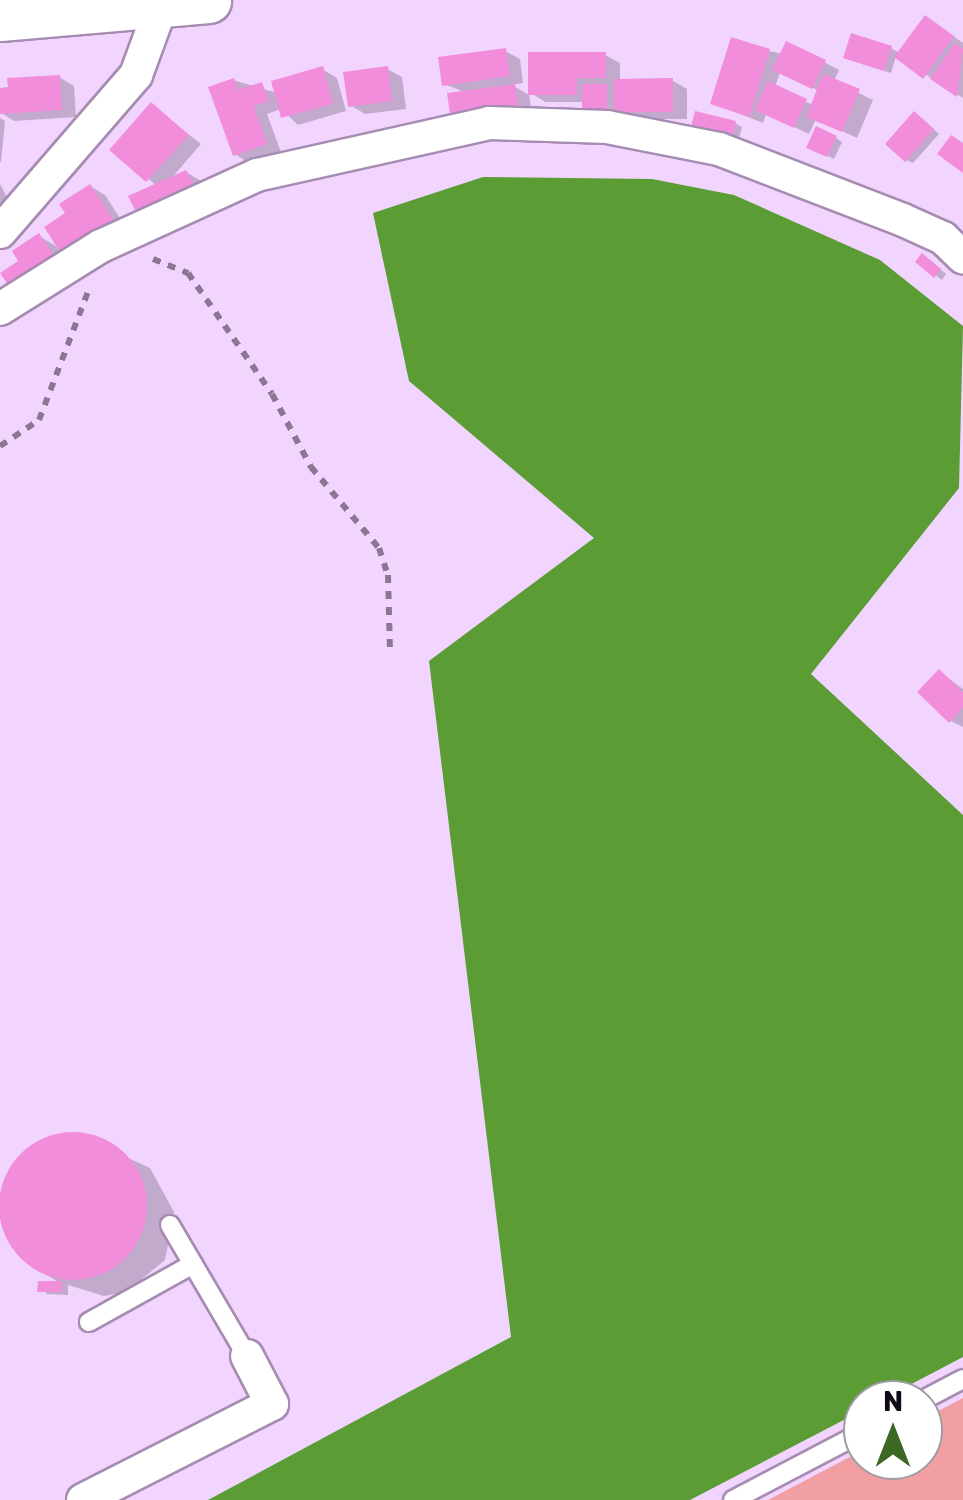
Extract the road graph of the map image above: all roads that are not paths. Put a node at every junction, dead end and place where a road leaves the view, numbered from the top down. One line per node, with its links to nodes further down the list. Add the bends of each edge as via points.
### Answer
1 (208, 0): 2 (main road)
2 (162, 4): 3 (main road); 4 (street, via 136,76)
3 (0, 18)
4 (0, 232)
5 (963, 257): 6 (street, via 943,238 904,220 719,149 607,127 538,122 449,128 256,175 101,246)
6 (0, 309)
7 (170, 1225): 8 (lane)
8 (193, 1264): 9 (lane); 10 (lane)
9 (88, 1322)
10 (247, 1356): 12 (street, via 272,1404)
11 (843, 1443): 13 (lane)
12 (83, 1500)
13 (734, 1500)

